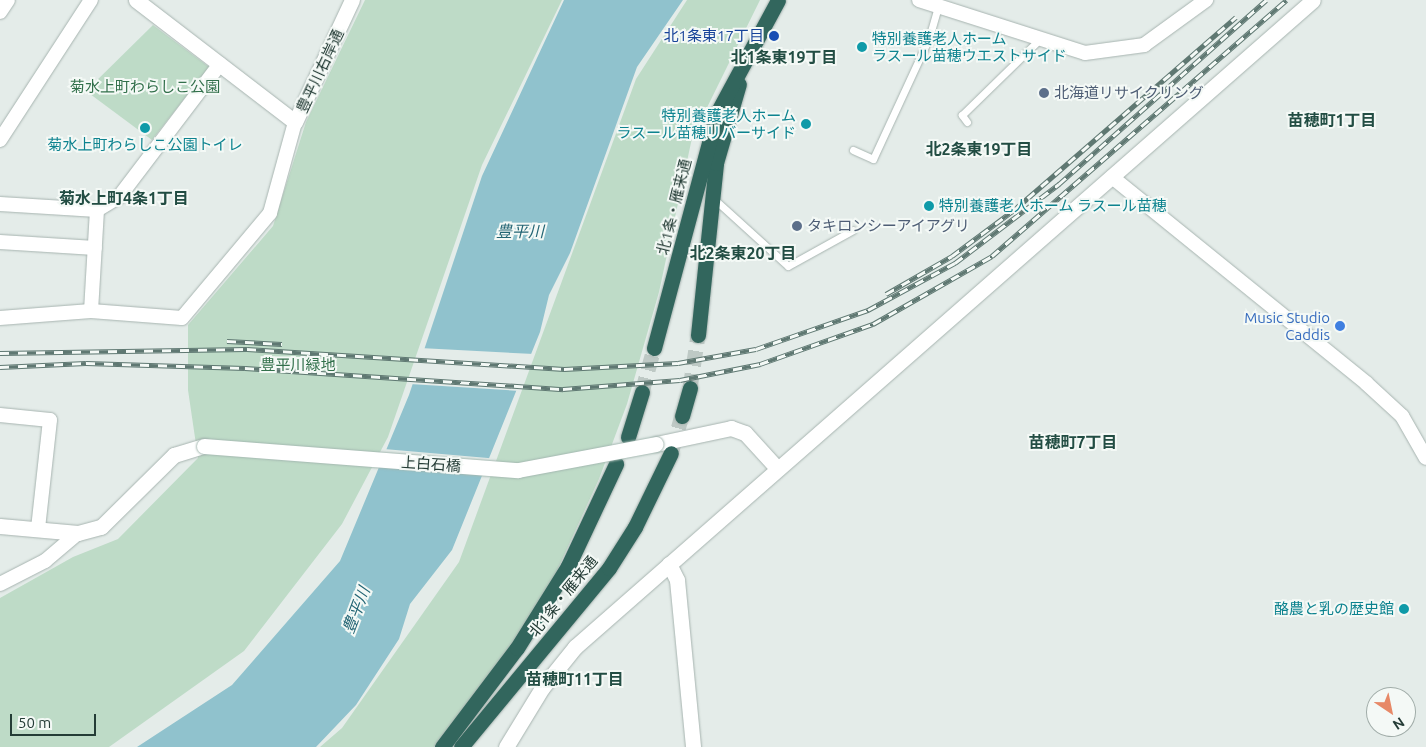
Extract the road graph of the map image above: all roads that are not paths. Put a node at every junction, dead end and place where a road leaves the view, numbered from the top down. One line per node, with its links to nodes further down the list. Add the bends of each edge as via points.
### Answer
1 (8, 0): 10 (street)
2 (91, 0): 16 (street)
3 (136, 0): 13 (street, 豊平川右岸通)
4 (352, 0): 14 (street, 豊平川右岸通)
5 (778, 0): 12 (highway, 北1条・雁来通)
6 (919, 0): 11 (street)
7 (1206, 0): 11 (street, via 1134,48 1085,53)
8 (1313, 0): 18 (street)
9 (938, 7): 17 (lane, via 929,38 873,159)
10 (0, 12)
11 (1040, 39): 15 (lane, via 962,115)
12 (749, 52): 19 (highway, 北1条・雁来通, via 716,163); 28 (highway, 北1条・雁来通, via 716,113)
13 (220, 64): 14 (street, 豊平川右岸通); 21 (street, via 118,196)
14 (295, 122): 25 (street, via 270,212 182,318)
15 (967, 122)
16 (0, 140)
17 (853, 150)
18 (1112, 177): 33 (street, via 1366,383); 38 (street)
19 (712, 198): 22 (lane, via 788,266); 27 (highway, 北1条・雁来通)
20 (0, 204): 21 (street)
21 (97, 210): 24 (street)
22 (853, 230)
23 (0, 242): 24 (street)
24 (94, 248): 25 (street)
25 (91, 311): 26 (street)
26 (0, 318)
27 (698, 335)
28 (654, 348)
29 (690, 388): 32 (highway)
30 (642, 392): 34 (highway)
31 (0, 415): 40 (street, via 50,420)
32 (682, 416)
33 (1420, 432): 36 (street)
34 (628, 437)
35 (671, 453): 45 (highway, 北1条・雁来通, via 635,527 608,568)
36 (1426, 458)
37 (616, 464): 44 (highway, 北1条・雁来通, via 568,566 517,648)
38 (777, 468): 41 (street, 上白石橋, bridge, via 745,433 731,428 518,470 204,446 174,455 112,520); 42 (street)
39 (0, 526): 40 (street)
40 (38, 529): 41 (street)
41 (78, 533): 43 (street, via 45,561)
42 (669, 564): 46 (street, via 575,647 542,688); 47 (street, via 677,580)
43 (0, 584)
44 (442, 747)
45 (461, 747)
46 (506, 747)
47 (693, 747)

